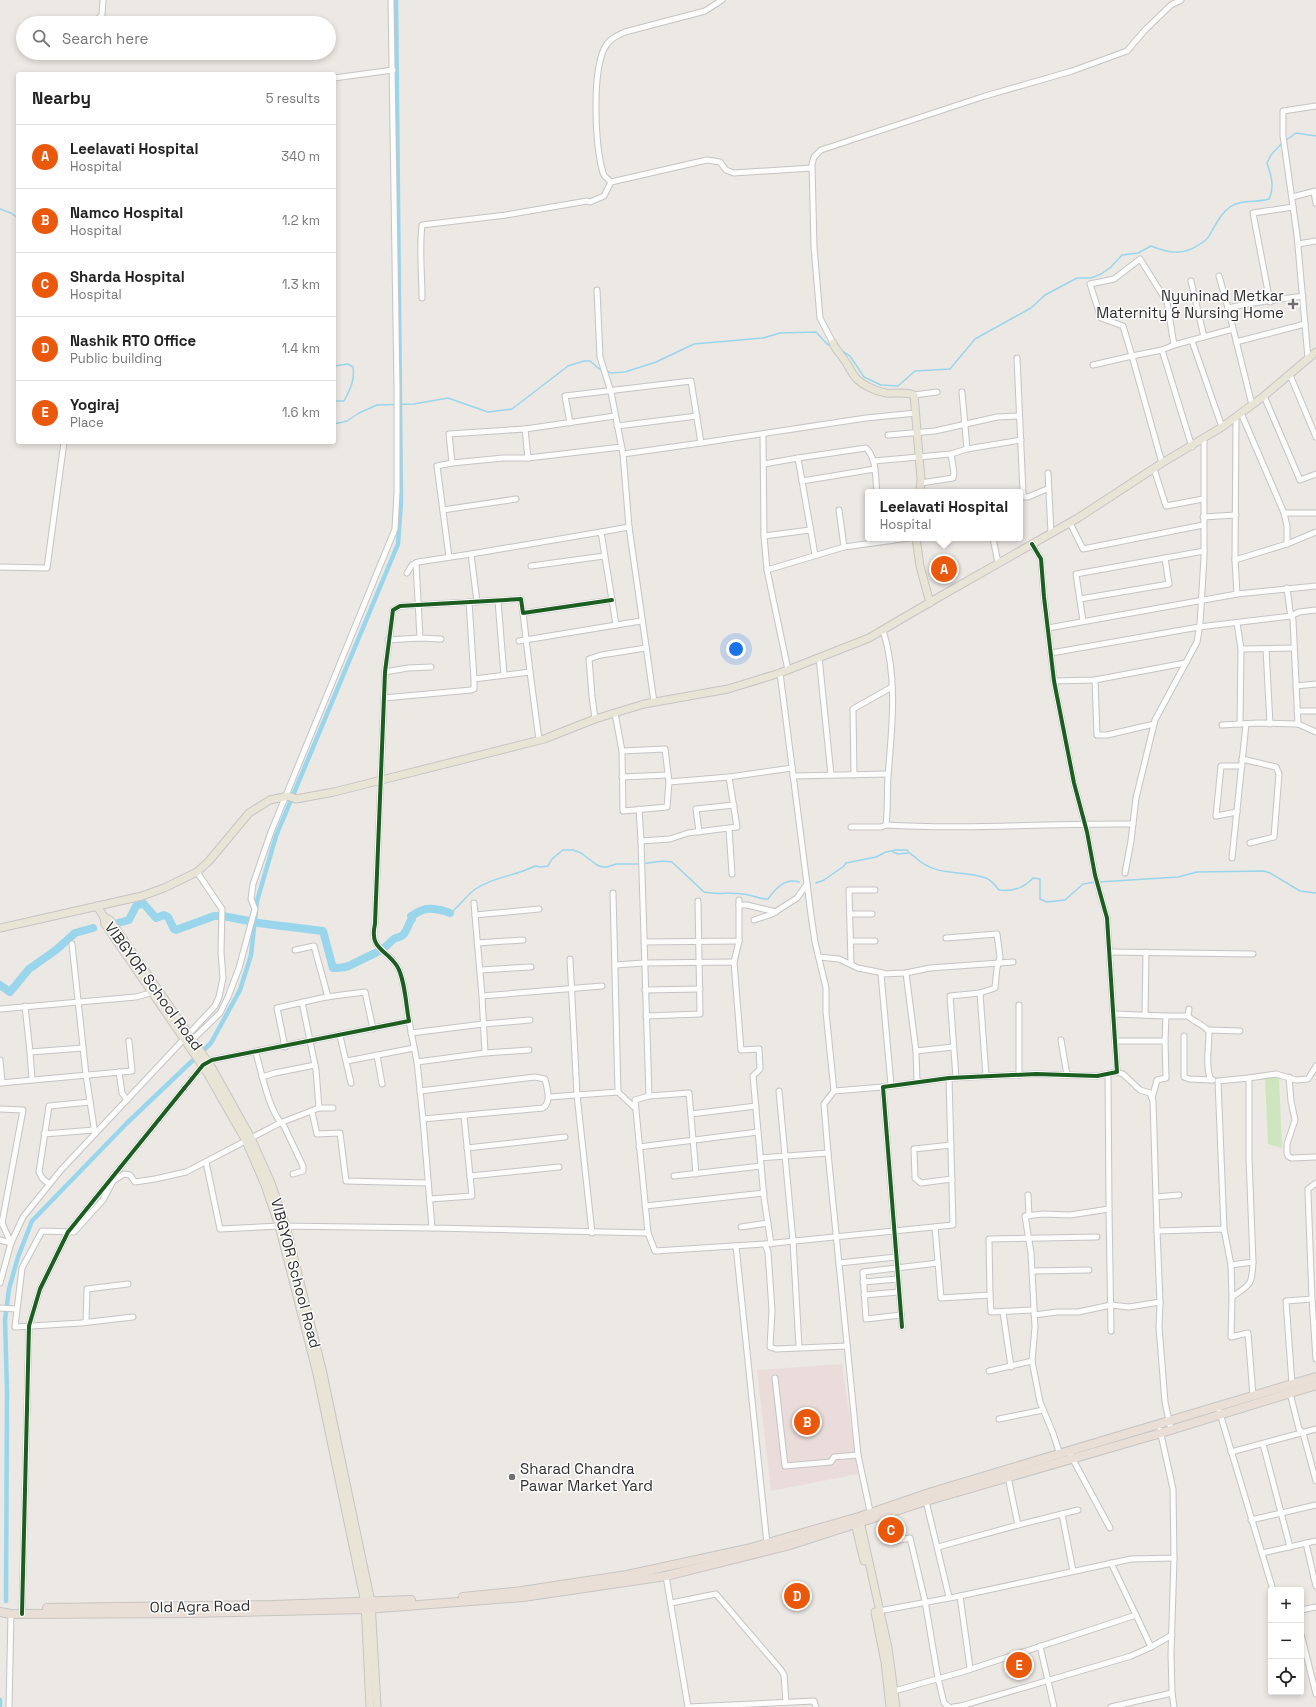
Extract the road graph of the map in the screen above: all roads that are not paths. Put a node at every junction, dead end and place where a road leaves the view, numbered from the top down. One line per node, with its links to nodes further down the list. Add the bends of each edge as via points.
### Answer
1 (103, 0): 5 (street)
2 (392, 0): 6 (street)
3 (722, 0): 10 (street, via 705,11 625,32 613,37 604,49 598,68 596,127 603,175)
4 (1181, 0): 9 (street, via 1144,30 1127,50 1072,71 985,96 821,150 814,157)
5 (101, 16)
6 (392, 70): 7 (street); 189 (street, via 397,388 395,530)
7 (336, 78)
8 (1316, 106): 12 (street, via 1283,111 1283,136)
9 (812, 168): 10 (street, via 734,173 726,170 720,162 707,160); 30 (street, via 814,247 820,318)
10 (611, 182): 21 (street, via 604,196 590,202 422,225 419,245)
11 (1315, 191): 12 (street); 13 (street)
12 (1292, 197): 14 (street)
13 (1316, 203)
14 (1293, 207): 16 (street); 22 (street, via 1253,213)
15 (1316, 241): 16 (street)
16 (1298, 244): 20 (street)
17 (1219, 276): 23 (street)
18 (1191, 281): 26 (street)
19 (596, 290): 38 (street, via 601,359)
20 (1302, 296): 22 (street); 24 (street)
21 (422, 298)
22 (1270, 302): 23 (street)
23 (1228, 308): 25 (street)
24 (1305, 324): 28 (street); 35 (street)
25 (1234, 329): 26 (street); 28 (street)
26 (1204, 337): 27 (street)
27 (1192, 341): 29 (street); 52 (street)
28 (1236, 342): 43 (street)
29 (1174, 345): 31 (street); 33 (street, via 1167,302 1140,259 1114,279 1090,284 1100,318 1123,326)
30 (834, 346): 41 (main road, via 854,376 871,388 885,393 908,392)
31 (1162, 350): 33 (street); 62 (street)
32 (1316, 352): 35 (main road)
33 (1132, 356): 36 (street); 72 (street)
34 (1017, 358): 48 (street)
35 (1308, 358): 37 (main road)
36 (1093, 365)
37 (1290, 375): 42 (main road); 57 (street)
38 (611, 392): 46 (street); 47 (street, via 691,382); 49 (street, via 565,396)
39 (937, 392): 41 (street)
40 (962, 392): 50 (street)
41 (914, 395): 44 (main road)
42 (1264, 396): 43 (main road); 77 (street, via 1300,480)
43 (1252, 405): 45 (main road)
44 (916, 413): 54 (main road); 55 (street)
45 (1239, 415): 52 (main road); 87 (street); 89 (street)
46 (615, 416): 49 (street); 51 (street)
47 (697, 416): 51 (street); 60 (street)
48 (1019, 416): 50 (street, via 997,417); 59 (street)
49 (570, 423): 53 (street)
50 (965, 424): 54 (street, via 935,431); 64 (street)
51 (617, 426): 63 (street)
52 (1222, 427): 58 (main road)
53 (525, 429): 68 (street); 71 (street, via 449,434)
54 (917, 431): 56 (street); 67 (main road)
55 (762, 434): 60 (street); 73 (street)
56 (888, 435)
57 (1316, 437)
58 (1204, 438): 62 (main road); 84 (street)
59 (1021, 440): 64 (street); 82 (street, via 1024,497)
60 (701, 443): 65 (street)
61 (64, 444): 115 (street, via 47,568)
62 (1192, 446): 72 (main road)
63 (621, 447): 65 (street); 68 (street)
64 (967, 449): 66 (street)
65 (623, 454): 93 (street)
66 (951, 454): 67 (street); 79 (street, via 953,478)
67 (919, 456): 70 (street); 79 (main road)
68 (528, 458): 71 (street)
69 (798, 458): 70 (street, via 866,448); 73 (street); 78 (street)
70 (874, 461): 74 (street)
71 (452, 463): 85 (street, via 437,466)
72 (1162, 463): 75 (main road)
73 (764, 464): 98 (street)
74 (875, 469): 78 (street); 80 (street)
75 (1154, 469): 84 (street, via 1166,506); 91 (main road)
76 (1048, 473): 82 (street)
77 (1316, 474)
78 (802, 481): 94 (street)
79 (921, 483): 81 (main road)
80 (877, 489)
81 (920, 489)
82 (1047, 489): 97 (street)
83 (516, 499): 85 (street)
84 (1203, 499): 90 (street)
85 (443, 510): 109 (street)
86 (839, 510): 104 (street)
87 (1284, 513): 88 (street); 103 (street)
88 (1316, 513)
89 (1236, 515): 90 (street); 111 (street)
90 (1203, 517): 92 (street)
91 (1070, 523): 92 (street, via 1082,549); 97 (main road)
92 (1203, 525): 105 (street)
93 (629, 527): 95 (street); 132 (street)
94 (810, 530): 98 (street); 107 (street)
95 (602, 532): 106 (street); 108 (street)
96 (1316, 532): 103 (street)
97 (1052, 533): 102 (main road)
98 (764, 536): 116 (street)
99 (877, 541): 104 (street)
100 (916, 541): 127 (main road)
101 (994, 541): 113 (street)
102 (1032, 544): 113 (main road); 137 (street, via 1042,559)
103 (1287, 544): 111 (street)
104 (844, 547): 107 (street)
105 (1204, 551): 110 (street); 123 (street)
106 (471, 554): 109 (street); 126 (street)
107 (814, 555): 116 (street)
108 (604, 556): 114 (street); 122 (street)
109 (449, 557): 112 (street)
110 (1165, 558): 121 (street, via 1076,574); 121 (street, via 1169,584)
111 (1235, 560): 120 (street)
112 (416, 563): 117 (street); 128 (street)
113 (998, 563): 127 (main road)
114 (531, 566)
115 (0, 567)
116 (767, 570): 152 (street)
117 (407, 573)
118 (1316, 586): 119 (street)
119 (1287, 588): 120 (street); 131 (street)
120 (1237, 594): 123 (street)
121 (1080, 599): 133 (street)
122 (612, 600): 130 (street); 135 (street)
123 (1201, 600): 133 (street); 136 (street)
124 (498, 601): 126 (street); 130 (street, via 521,599); 156 (street)
125 (469, 602): 126 (street); 128 (street); 157 (street)
126 (477, 602)
127 (930, 603): 138 (main road)
128 (418, 605): 139 (street); 141 (street, via 400,606 393,610)
129 (1316, 610): 131 (street, via 1299,612)
130 (523, 613): 142 (street)
131 (1291, 616): 134 (street); 145 (street)
132 (641, 621): 135 (street); 144 (street)
133 (1083, 621): 137 (street)
134 (1237, 623): 136 (street); 146 (street)
135 (616, 625): 142 (street)
136 (1199, 627): 148 (street); 150 (street, via 1197,642)
137 (1048, 628): 148 (street)
138 (883, 630): 149 (main road); 162 (street, via 889,650)
139 (420, 638): 140 (street); 141 (street)
140 (441, 639)
141 (388, 640): 153 (street)
142 (525, 640): 143 (street); 154 (street)
143 (519, 641)
144 (646, 648): 164 (street); 168 (street, via 589,659)
145 (1294, 648): 147 (street); 161 (street)
146 (1241, 649): 147 (street); 170 (street)
147 (1266, 649): 171 (street)
148 (1051, 653): 159 (street)
149 (819, 657): 152 (main road); 183 (street)
150 (1185, 663): 158 (street); 169 (street)
151 (430, 667): 153 (street)
152 (788, 670): 155 (main road)
153 (385, 672): 163 (street)
154 (530, 672): 156 (street); 175 (street)
155 (780, 673): 164 (main road, via 728,689); 179 (street)
156 (504, 675): 157 (street)
157 (474, 679): 163 (street, via 474,689 471,690)
158 (1095, 680): 159 (street); 169 (street, via 1097,735)
159 (1054, 681): 193 (street, via 1074,783)
160 (1316, 684): 161 (street)
161 (1296, 686): 165 (street)
162 (892, 687): 180 (street, via 853,709); 181 (street, via 891,756)
163 (384, 698): 187 (street)
164 (654, 702): 167 (main road)
165 (1297, 711): 166 (street); 172 (street)
166 (1316, 711)
167 (615, 713): 168 (main road); 176 (street)
168 (595, 719): 175 (main road)
169 (1154, 724): 194 (street, via 1136,798)
170 (1243, 724): 171 (street); 173 (street); 177 (street)
171 (1270, 724): 172 (street)
172 (1298, 724): 174 (street)
173 (1222, 725)
174 (1316, 732)
175 (539, 740): 187 (main road)
176 (622, 751): 182 (street, via 665,749); 185 (street)
177 (1242, 760): 178 (street); 200 (street, via 1276,767 1279,774 1274,837)
178 (1242, 766): 192 (street); 192 (street, via 1221,766 1216,816)
179 (792, 768): 184 (street); 186 (street)
180 (854, 774): 181 (street); 183 (street)
181 (888, 774): 195 (street)
182 (668, 775): 185 (street); 188 (street)
183 (831, 775): 184 (street)
184 (794, 776): 205 (street)
185 (622, 777): 191 (street, via 623,811)
186 (729, 777): 188 (street); 190 (street)
187 (381, 780): 189 (main road, via 296,799); 264 (street, via 373,932 379,948 398,968)
188 (668, 782): 191 (street, via 667,807)
189 (286, 796): 202 (main road, via 270,800 252,810); 274 (street, via 258,866 251,899 255,909 239,968 228,997 220,1013)
190 (734, 805): 197 (street, via 737,827); 198 (street, via 696,809)
191 (639, 809): 199 (street)
192 (1237, 812): 201 (street)
193 (1085, 823): 194 (street); 195 (street, via 927,828); 228 (street, via 1107,918)
194 (1133, 824): 203 (street)
195 (886, 825): 196 (street)
196 (851, 828)
197 (729, 829): 198 (street); 204 (street)
198 (699, 832): 199 (street, via 670,839)
199 (641, 841): 224 (street)
200 (1250, 843)
201 (1232, 858)
202 (197, 872): 210 (main road, via 158,891); 274 (street, via 222,909 223,978 215,1006)
203 (1124, 873)
204 (732, 874)
205 (807, 884): 212 (street, via 797,898); 231 (street)
206 (875, 890): 213 (street, via 849,890)
207 (613, 893): 239 (street)
208 (698, 901): 220 (street)
209 (474, 902): 215 (street)
210 (97, 906): 217 (main road); 248 (main road, VIBGYOR School Road, via 105,924)
211 (539, 909): 215 (street)
212 (776, 912): 216 (street); 221 (street, via 739,902)
213 (850, 914): 214 (street); 222 (street)
214 (872, 914)
215 (475, 915): 225 (street)
216 (754, 920)
217 (0, 928)
218 (946, 938): 237 (street, via 997,934 1000,957)
219 (523, 940): 225 (street)
220 (700, 941): 221 (street); 224 (street); 233 (street)
221 (739, 941): 234 (street)
222 (851, 941): 223 (street); 238 (street)
223 (875, 941)
224 (644, 942): 236 (street)
225 (477, 943): 241 (street)
226 (72, 944): 252 (street)
227 (295, 950): 251 (street, via 314,946)
228 (1110, 952): 229 (street); 258 (street)
229 (1146, 952): 230 (street); 259 (street)
230 (1253, 954)
231 (819, 957): 238 (street, via 839,959); 317 (street, via 826,988)
232 (570, 959): 245 (street)
233 (700, 962): 234 (street); 236 (street); 246 (street)
234 (734, 962): 325 (street, via 741,1050 759,1049 760,1069 753,1076)
235 (1013, 962): 237 (street)
236 (644, 963): 239 (street); 247 (street)
237 (998, 963): 243 (street, via 930,968); 249 (street, via 995,988)
238 (852, 964): 242 (street, via 858,968)
239 (615, 965): 318 (street)
240 (531, 967): 241 (street)
241 (480, 970): 250 (street)
242 (883, 973): 243 (street); 313 (street, via 881,974)
243 (906, 973): 283 (street)
244 (602, 986): 245 (street)
245 (572, 989): 250 (street); 319 (street)
246 (700, 989): 247 (street); 260 (street, via 700,1014)
247 (645, 990): 260 (street)
248 (156, 991): 252 (street, via 136,997); 274 (main road, VIBGYOR School Road)
249 (980, 993): 279 (street, via 950,996); 300 (street)
250 (482, 996): 265 (street)
251 (328, 997): 253 (street); 266 (street, via 365,992)
252 (78, 1002): 255 (street); 280 (street)
253 (302, 1002): 275 (street); 278 (street, via 277,1008)
254 (1020, 1004): 298 (street)
255 (24, 1006): 256 (street); 284 (street)
256 (0, 1009)
257 (1189, 1009): 262 (street)
258 (1114, 1014): 259 (street); 276 (street)
259 (1145, 1015): 261 (street)
260 (646, 1016): 320 (street)
261 (1166, 1016): 262 (street); 277 (street)
262 (1188, 1016): 267 (street)
263 (530, 1020): 265 (street)
264 (409, 1021): 266 (street); 269 (street)
265 (484, 1024): 269 (street); 286 (street)
266 (373, 1029): 270 (street)
267 (1208, 1030): 268 (street); 307 (street, via 1208,1068)
268 (1240, 1031)
269 (411, 1033): 281 (street)
270 (340, 1036): 275 (street); 290 (street)
271 (1184, 1036): 307 (street, via 1184,1077)
272 (1061, 1040): 299 (street)
273 (129, 1041): 294 (street, via 132,1071)
274 (190, 1041): 289 (main road, VIBGYOR School Road); 322 (street)
275 (311, 1041): 278 (street); 292 (street)
276 (1116, 1041): 277 (street); 295 (street)
277 (1165, 1041): 323 (street, via 1166,1078 1157,1080)
278 (285, 1047): 285 (street)
279 (953, 1047): 283 (street); 304 (street)
280 (83, 1048): 284 (street); 297 (street)
281 (414, 1048): 287 (street); 291 (street)
282 (529, 1050): 286 (street)
283 (916, 1051): 309 (street)
284 (30, 1052): 306 (street)
285 (256, 1053): 289 (street); 301 (street)
286 (485, 1053): 291 (street)
287 (377, 1055): 290 (street); 312 (street)
288 (0, 1060): 310 (street)
289 (203, 1060): 339 (main road, VIBGYOR School Road); 376 (street)
290 (347, 1061): 311 (street)
291 (417, 1062): 315 (street)
292 (315, 1066): 301 (street); 326 (street)
293 (1316, 1066): 302 (street, via 1308,1079 1296,1080)
294 (119, 1072): 297 (street); 322 (street, via 122,1093)
295 (1117, 1072): 296 (street); 323 (street, via 1123,1074 1140,1090 1150,1093)
296 (1108, 1074): 299 (street); 365 (street)
297 (86, 1075): 306 (street); 324 (street)
298 (1019, 1075): 299 (street); 300 (street)
299 (1067, 1075)
300 (986, 1076): 304 (street)
301 (262, 1077): 334 (street)
302 (1289, 1077): 305 (street, via 1276,1074); 346 (street, via 1294,1120 1287,1144 1287,1154 1295,1158)
303 (949, 1078): 304 (street); 309 (street); 341 (street)
304 (956, 1078)
305 (1249, 1078): 308 (street); 388 (street)
306 (32, 1080): 310 (street)
307 (1211, 1080): 308 (street)
308 (1218, 1081): 373 (street)
309 (918, 1082): 313 (street)
310 (1, 1083)
311 (351, 1083)
312 (382, 1084)
313 (891, 1085): 314 (street)
314 (883, 1087): 317 (street); 374 (street)
315 (420, 1090): 321 (street, via 535,1077 545,1079); 333 (street)
316 (779, 1091): 345 (street)
317 (834, 1091): 344 (street, via 824,1104)
318 (618, 1092): 319 (street); 328 (street)
319 (576, 1095): 321 (street); 377 (street)
320 (649, 1096): 328 (street, via 635,1100); 331 (street, via 689,1093)
321 (549, 1097): 332 (street, via 547,1106 543,1108)
322 (127, 1100): 335 (street)
323 (1152, 1100): 362 (street)
324 (90, 1102): 335 (street); 337 (street, via 50,1105)
325 (756, 1106): 331 (street); 336 (street)
326 (319, 1108): 327 (street); 330 (street)
327 (333, 1108)
328 (635, 1108): 342 (street)
329 (0, 1110): 367 (street, via 23,1110)
330 (312, 1112): 334 (street); 356 (street, via 316,1134 340,1133 346,1181)
331 (691, 1114): 340 (street)
332 (464, 1116): 333 (street); 343 (street)
333 (423, 1119): 356 (street)
334 (280, 1123): 339 (street); 351 (street, via 284,1126 303,1166 303,1171)
335 (94, 1132): 337 (street); 357 (street)
336 (758, 1132): 340 (street); 347 (street)
337 (44, 1134): 357 (street, via 39,1172)
338 (565, 1137): 343 (street)
339 (248, 1139): 348 (street); 369 (main road, VIBGYOR School Road)
340 (694, 1140): 342 (street); 352 (street)
341 (951, 1145): 355 (street); 355 (street, via 914,1149 915,1178 921,1183)
342 (639, 1147): 364 (street)
343 (467, 1148): 353 (street)
344 (828, 1153): 345 (street); 379 (street)
345 (785, 1157): 347 (street); 383 (street)
346 (1316, 1157)
347 (760, 1158): 349 (street)
348 (206, 1162): 369 (street, via 220,1229); 376 (street, via 186,1172 135,1182 130,1175 124,1174 113,1181 103,1200 74,1232)
349 (761, 1166): 352 (street); 359 (street)
350 (559, 1167): 353 (street)
351 (293, 1174)
352 (696, 1174): 354 (street)
353 (470, 1176): 363 (street, via 472,1196)
354 (674, 1176)
355 (952, 1179): 371 (street, via 953,1225)
356 (428, 1183): 363 (street)
357 (49, 1184): 384 (street, via 23,1217)
358 (1316, 1184): 403 (street, via 1308,1189)
359 (764, 1193): 364 (street); 368 (street)
360 (1179, 1195): 362 (street)
361 (1028, 1196): 366 (street)
362 (1156, 1197): 375 (street)
363 (430, 1199): 372 (street)
364 (645, 1206): 378 (street)
365 (1108, 1208): 366 (street, via 1070,1215); 405 (street)
366 (1029, 1216): 381 (street, via 1025,1216)
367 (1, 1223): 384 (street)
368 (768, 1223): 370 (street); 385 (street)
369 (283, 1226): 372 (street); 471 (main road, VIBGYOR School Road, via 327,1404)
370 (741, 1227)
371 (935, 1227): 374 (street); 390 (street)
372 (432, 1228): 377 (street)
373 (1224, 1229): 375 (street); 391 (street)
374 (894, 1231): 379 (street); 387 (street)
375 (1157, 1231): 404 (street)
376 (68, 1232): 407 (street, via 42,1231 22,1268); 413 (street, via 40,1288)
377 (592, 1233): 378 (street)
378 (648, 1233): 386 (street, via 655,1251)
379 (836, 1236): 383 (street); 389 (street)
380 (1097, 1237): 381 (street)
381 (1029, 1239): 394 (street); 401 (street, via 988,1239)
382 (0, 1240): 384 (street)
383 (793, 1241): 385 (street); 417 (street)
384 (11, 1243): 397 (street)
385 (768, 1244): 386 (street); 417 (street, via 772,1310 770,1347)
386 (736, 1246): 456 (street)
387 (896, 1257): 389 (street); 392 (street)
388 (1253, 1262): 391 (street); 402 (street, via 1252,1279 1248,1286)
389 (839, 1263): 416 (street)
390 (938, 1263): 392 (street); 401 (street, via 941,1298)
391 (1231, 1265): 402 (street)
392 (897, 1267): 395 (street); 396 (street, via 863,1272)
393 (1089, 1270): 394 (street)
394 (1032, 1271): 409 (street)
395 (898, 1279): 396 (street); 399 (street)
396 (863, 1282): 400 (street)
397 (0, 1283)
398 (128, 1284): 412 (street, via 87,1289)
399 (899, 1292): 400 (street); 410 (street)
400 (864, 1295): 410 (street, via 866,1318)
401 (990, 1295): 408 (street, via 992,1312)
402 (1232, 1297): 427 (street, via 1231,1337 1248,1333)
403 (1312, 1299): 418 (street); 424 (street, via 1286,1301)
404 (1160, 1302): 405 (street, via 1129,1306); 431 (street, via 1159,1327 1165,1402)
405 (1111, 1305): 409 (street, via 1078,1312); 415 (street)
406 (2, 1309): 407 (street)
407 (14, 1310): 413 (street, via 15,1327)
408 (1003, 1312): 409 (street); 420 (street)
409 (1034, 1313): 419 (street)
410 (901, 1316): 414 (street)
411 (133, 1317): 412 (street)
412 (86, 1322): 413 (street)
413 (29, 1326): 476 (street)
414 (902, 1327)
415 (1111, 1331)
416 (847, 1346): 417 (street); 437 (street)
417 (799, 1347)
418 (1316, 1359)
419 (1032, 1361): 420 (street); 428 (street)
420 (1011, 1367): 421 (street)
421 (989, 1372)
422 (1316, 1377): 424 (highway)
423 (775, 1378): 437 (street, via 785,1466 831,1462 834,1457)
424 (1292, 1384): 427 (highway)
425 (1316, 1385): 426 (highway)
426 (1290, 1393): 429 (highway); 434 (street, via 1299,1429)
427 (1253, 1396): 429 (highway)
428 (1043, 1410): 430 (street); 439 (street)
429 (1219, 1411): 431 (highway); 436 (street)
430 (999, 1419)
431 (1170, 1426): 432 (highway)
432 (1160, 1429): 438 (highway); 460 (street, via 1173,1488)
433 (1316, 1429): 434 (street)
434 (1303, 1433): 435 (street); 441 (street)
435 (1263, 1444): 436 (street); 446 (street)
436 (1231, 1452): 449 (street)
437 (858, 1455): 448 (street)
438 (1070, 1455): 439 (highway); 452 (street)
439 (1061, 1458): 440 (highway); 443 (highway, via 932,1492)
440 (1008, 1477): 442 (highway); 451 (street)
441 (1316, 1481)
442 (926, 1501): 443 (highway); 457 (street)
443 (903, 1505): 448 (highway)
444 (1316, 1505): 446 (street)
445 (1078, 1510): 447 (street)
446 (1281, 1513): 449 (street); 458 (street)
447 (1062, 1514): 451 (street); 462 (street)
448 (871, 1516): 450 (highway)
449 (1251, 1520): 459 (street)
450 (857, 1521): 456 (highway); 463 (highway, via 790,1545); 474 (main road); 495 (main road, via 884,1656)
451 (1018, 1525): 457 (street)
452 (1110, 1528)
453 (1316, 1540): 455 (street)
454 (894, 1542): 469 (street, via 910,1538)
455 (1306, 1543): 458 (street); 464 (street)
456 (767, 1544): 471 (highway, via 627,1575 522,1591 448,1599 390,1601)
457 (938, 1547): 468 (street)
458 (1290, 1547): 459 (street)
459 (1262, 1553): 466 (street)
460 (1174, 1558): 461 (street, via 1131,1559); 479 (street)
461 (1111, 1563): 462 (street); 478 (street)
462 (1073, 1571): 467 (street)
463 (666, 1576): 470 (street); 471 (highway, via 523,1597)
464 (1315, 1578): 465 (street)
465 (1316, 1586)
466 (1272, 1587)
467 (960, 1596): 468 (street); 483 (street)
468 (949, 1597): 469 (street)
469 (925, 1601): 474 (street); 484 (street)
470 (671, 1603): 489 (street, via 716,1594 781,1670 784,1675); 489 (street, via 688,1707)
471 (369, 1606): 476 (highway, via 190,1613); 492 (main road, VIBGYOR School Road); 493 (main road, VIBGYOR School Road)
472 (1316, 1607): 473 (street)
473 (1304, 1609)
474 (880, 1611): 486 (main road)
475 (0, 1612): 477 (highway)
476 (23, 1612): 477 (highway)
477 (11, 1614): 491 (street)
478 (1136, 1615): 480 (street); 482 (street)
479 (1172, 1635): 482 (street); 487 (street)
480 (1040, 1646): 483 (street); 485 (street)
481 (1304, 1646): 488 (street)
482 (1150, 1647): 485 (street, via 1131,1656)
483 (970, 1668): 484 (street)
484 (938, 1678): 486 (street); 497 (street, via 944,1703)
485 (1047, 1680): 490 (street); 499 (street)
486 (894, 1691): 496 (main road)
487 (1172, 1693): 500 (street); 501 (street)
488 (1316, 1694)
489 (786, 1702): 494 (street, via 814,1701)
490 (961, 1706): 498 (street)
491 (9, 1707)
492 (370, 1707)
493 (377, 1707)
494 (816, 1707)
495 (890, 1707)
496 (896, 1707)
497 (949, 1707)
498 (953, 1707)
499 (1054, 1707)
500 (1111, 1707)
501 (1174, 1707)

